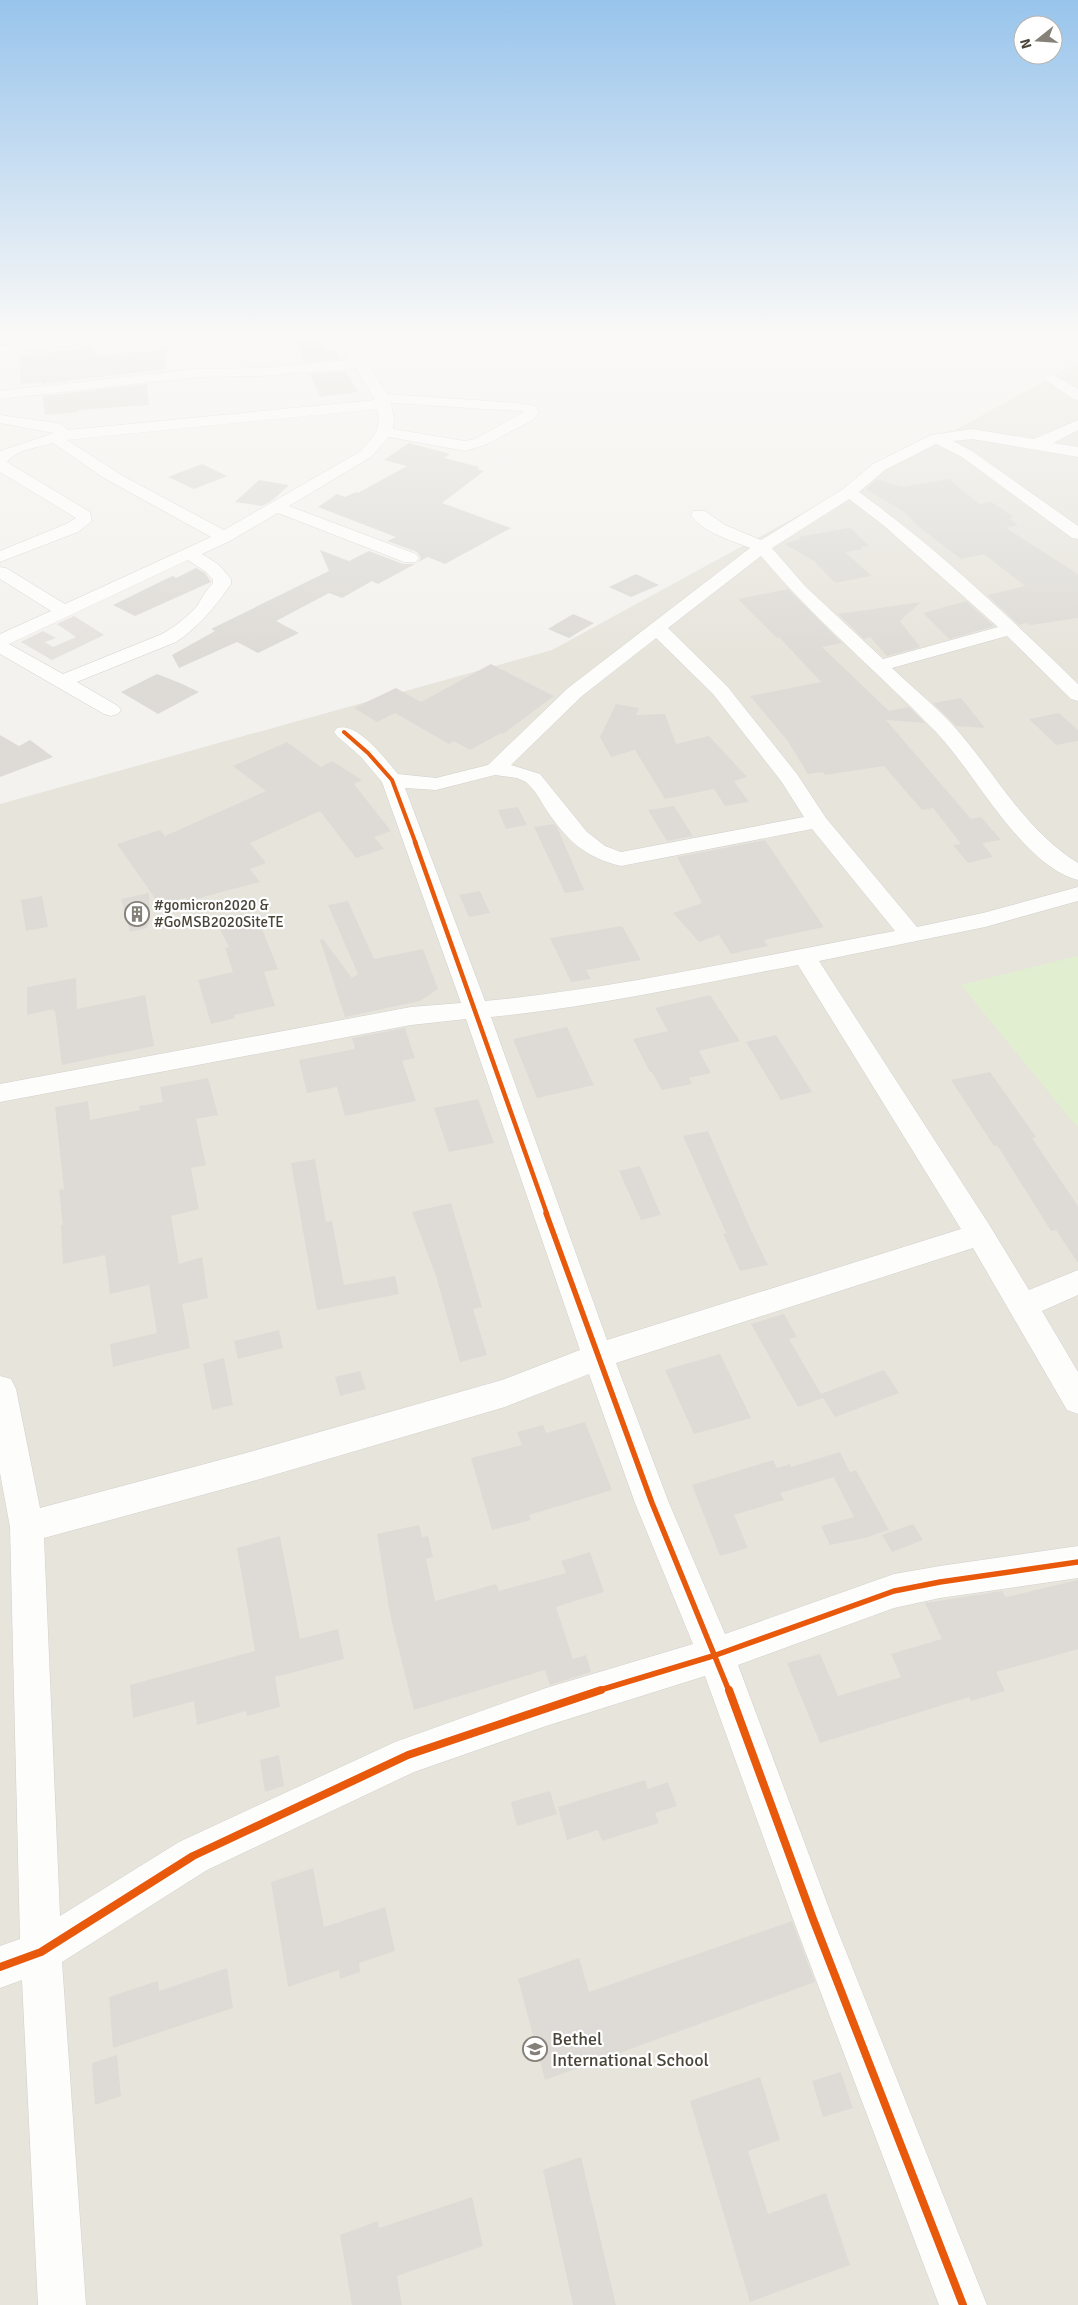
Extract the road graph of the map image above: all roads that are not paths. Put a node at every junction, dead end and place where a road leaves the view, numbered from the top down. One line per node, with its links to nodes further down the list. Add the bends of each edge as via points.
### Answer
1 (49, 440): 12 (street, via 15,450)
2 (59, 440): 17 (street, via 91,464)
3 (378, 440): 14 (street, via 366,454)
4 (428, 440): 5 (street, via 459,445 474,445)
5 (484, 440)
6 (933, 440): 13 (street, via 879,467)
7 (939, 440): 16 (street, via 967,454)
8 (1008, 440): 10 (street)
9 (1047, 440): 10 (street)
10 (1036, 444): 11 (street)
11 (1078, 452)
12 (0, 460): 20 (street, via 84,516 84,521)
13 (849, 492): 18 (street); 25 (street, via 889,521)
14 (278, 507): 17 (street); 21 (street)
15 (699, 515): 18 (street, via 719,530)
16 (1078, 534)
17 (224, 537): 19 (street)
18 (762, 547): 24 (street); 28 (street, via 799,590)
19 (190, 554): 23 (street); 29 (street, via 212,568 222,580 195,620 169,638)
20 (0, 557)
21 (410, 558)
22 (0, 572): 23 (street)
23 (66, 612): 26 (street)
24 (657, 628): 33 (street, via 575,692); 37 (street, via 720,690 790,778)
25 (1010, 629): 28 (street); 30 (street)
26 (0, 641)
27 (0, 646): 29 (street)
28 (880, 666): 38 (street, via 944,728 1024,829 1053,857)
29 (64, 681): 31 (street)
30 (1078, 695)
31 (111, 710)
32 (344, 732): 36 (street)
33 (528, 735): 34 (street); 35 (street)
34 (495, 769): 35 (street); 36 (street, via 436,784)
35 (532, 777): 37 (street, via 578,837 596,851 621,859)
36 (392, 780): 42 (street)
37 (817, 821): 40 (street)
38 (1078, 873)
39 (1078, 894): 40 (street, via 985,920)
40 (911, 936): 41 (street)
41 (804, 956): 42 (street, via 527,1005); 44 (street)
42 (475, 1008): 43 (street, via 259,1043); 47 (street)
43 (0, 1093)
44 (980, 1234): 46 (street); 47 (street)
45 (1078, 1282): 46 (street)
46 (1023, 1306): 49 (street)
47 (598, 1356): 50 (street, via 505,1393); 52 (street, via 652,1503)
48 (0, 1390): 50 (street)
49 (1078, 1400)
50 (27, 1527): 53 (street)
51 (1078, 1562): 52 (street, via 894,1591)
52 (716, 1655): 53 (street, via 546,1707 408,1755 194,1856); 56 (street, via 816,1928)
53 (42, 1952): 54 (street); 55 (street)
54 (0, 1968)
55 (62, 2305)
56 (963, 2305)

